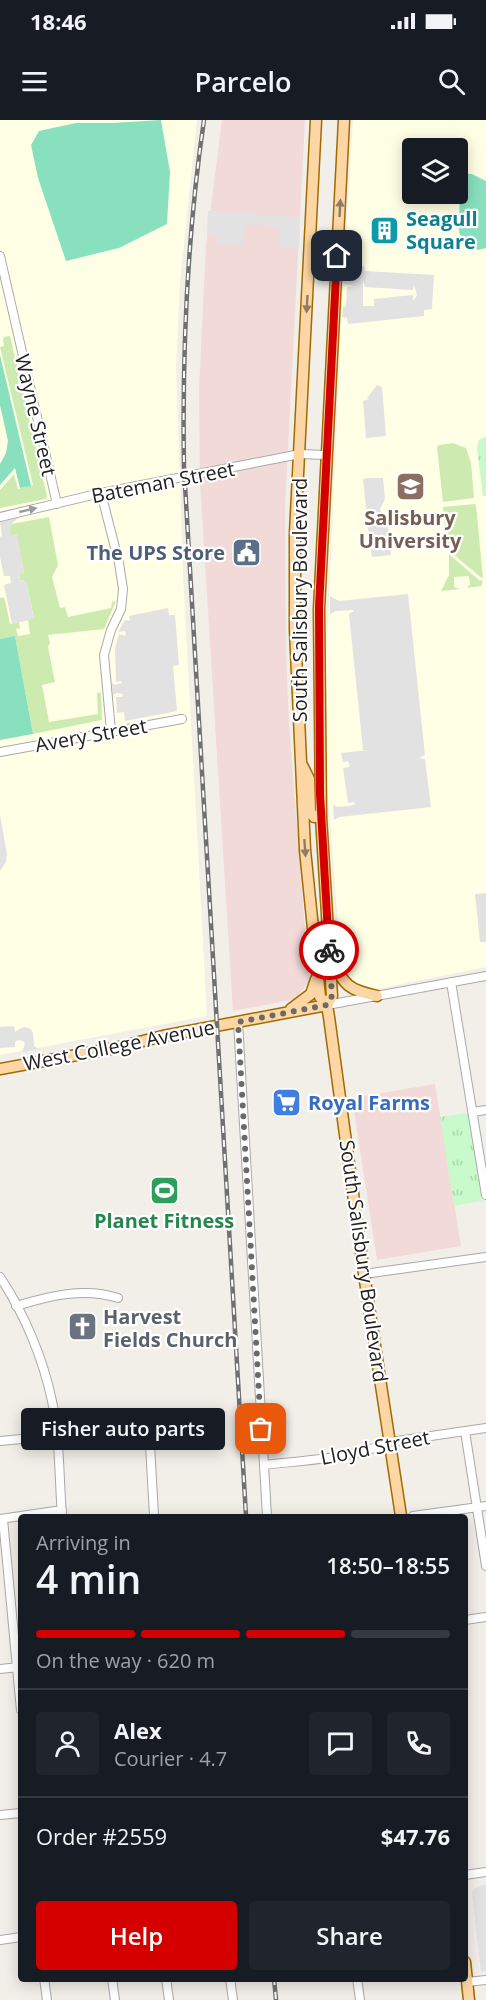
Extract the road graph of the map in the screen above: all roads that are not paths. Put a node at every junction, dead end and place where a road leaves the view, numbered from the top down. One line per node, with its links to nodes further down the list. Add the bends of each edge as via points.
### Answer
1 (316, 120): 4 (main road, South Salisbury Boulevard, one-way to 4)
2 (344, 120): 5 (main road, South Salisbury Boulevard, one-way to 2)
3 (0, 256): 7 (street, Wayne Street)
4 (300, 454): 5 (street, Bateman Street); 6 (street, Bateman Street); 12 (main road, South Salisbury Boulevard, via 295,639)
5 (326, 455): 13 (main road, South Salisbury Boulevard, via 319,607)
6 (101, 494): 7 (street, Bateman Street); 10 (street, via 123,589 121,609 104,656)
7 (57, 504): 8 (street, Bateman Street, one-way to 7)
8 (0, 517)
9 (182, 719): 10 (street, Avery Street)
10 (111, 731): 11 (street, Avery Street)
11 (0, 752)
12 (301, 762): 13 (main road, via 309,779 310,812); 15 (main road, South Salisbury Boulevard, one-way to 15, via 304,850)
13 (321, 817): 14 (main road, South Salisbury Boulevard)
14 (329, 953): 18 (main road, via 340,978 353,991); 19 (main road, South Salisbury Boulevard, via 332,996)
15 (317, 971): 19 (main road, South Salisbury Boulevard, via 320,997); 20 (main road, via 311,994)
16 (486, 976): 17 (street, West College Avenue)
17 (452, 982): 18 (street, West College Avenue); 24 (street)
18 (377, 996): 19 (street, West College Avenue)
19 (327, 1005): 20 (main road, West College Avenue); 27 (main road, South Salisbury Boulevard)
20 (286, 1013): 21 (main road, West College Avenue)
21 (238, 1022): 22 (main road, West College Avenue); 36 (street)
22 (0, 1069)
23 (486, 1110): 24 (street)
24 (473, 1112): 25 (street)
25 (486, 1195)
26 (486, 1257): 27 (street)
27 (364, 1274): 35 (main road, South Salisbury Boulevard)
28 (0, 1277): 30 (street)
29 (118, 1298): 30 (street, via 100,1294 48,1296)
30 (16, 1306): 33 (street, via 47,1380)
31 (486, 1428): 32 (street, Lloyd Street)
32 (465, 1431): 35 (street, Lloyd Street); 37 (street)
33 (56, 1436): 34 (street); 38 (street); 39 (street, via 149,1427)
34 (0, 1441)
35 (390, 1442): 36 (street, Lloyd Street, via 376,1448); 41 (main road, South Salisbury Boulevard)
36 (264, 1465): 40 (street)
37 (482, 1506): 42 (street); 45 (street)
38 (62, 1514)
39 (154, 1514)
40 (267, 1514)
41 (401, 1514)
42 (427, 1514)
43 (18, 1518): 44 (street)
44 (1, 1519): 48 (street)
45 (486, 1566)
46 (486, 1617): 47 (street)
47 (468, 1620)
48 (18, 1659)
49 (18, 1667): 50 (street)
50 (0, 1669)
51 (18, 1813): 52 (street)
52 (0, 1815)
53 (486, 1872): 54 (street)
54 (468, 1875)
55 (18, 1937): 56 (street)
56 (0, 1940)
57 (486, 1980): 64 (street)
58 (44, 1982): 65 (street)
59 (113, 1982): 66 (street)
60 (167, 1982): 67 (street)
61 (231, 1982): 68 (street)
62 (358, 1982): 69 (street)
63 (467, 1982): 70 (main road)
64 (468, 1982)
65 (46, 2000)
66 (115, 2000)
67 (169, 2000)
68 (233, 2000)
69 (360, 2000)
70 (469, 2000)

